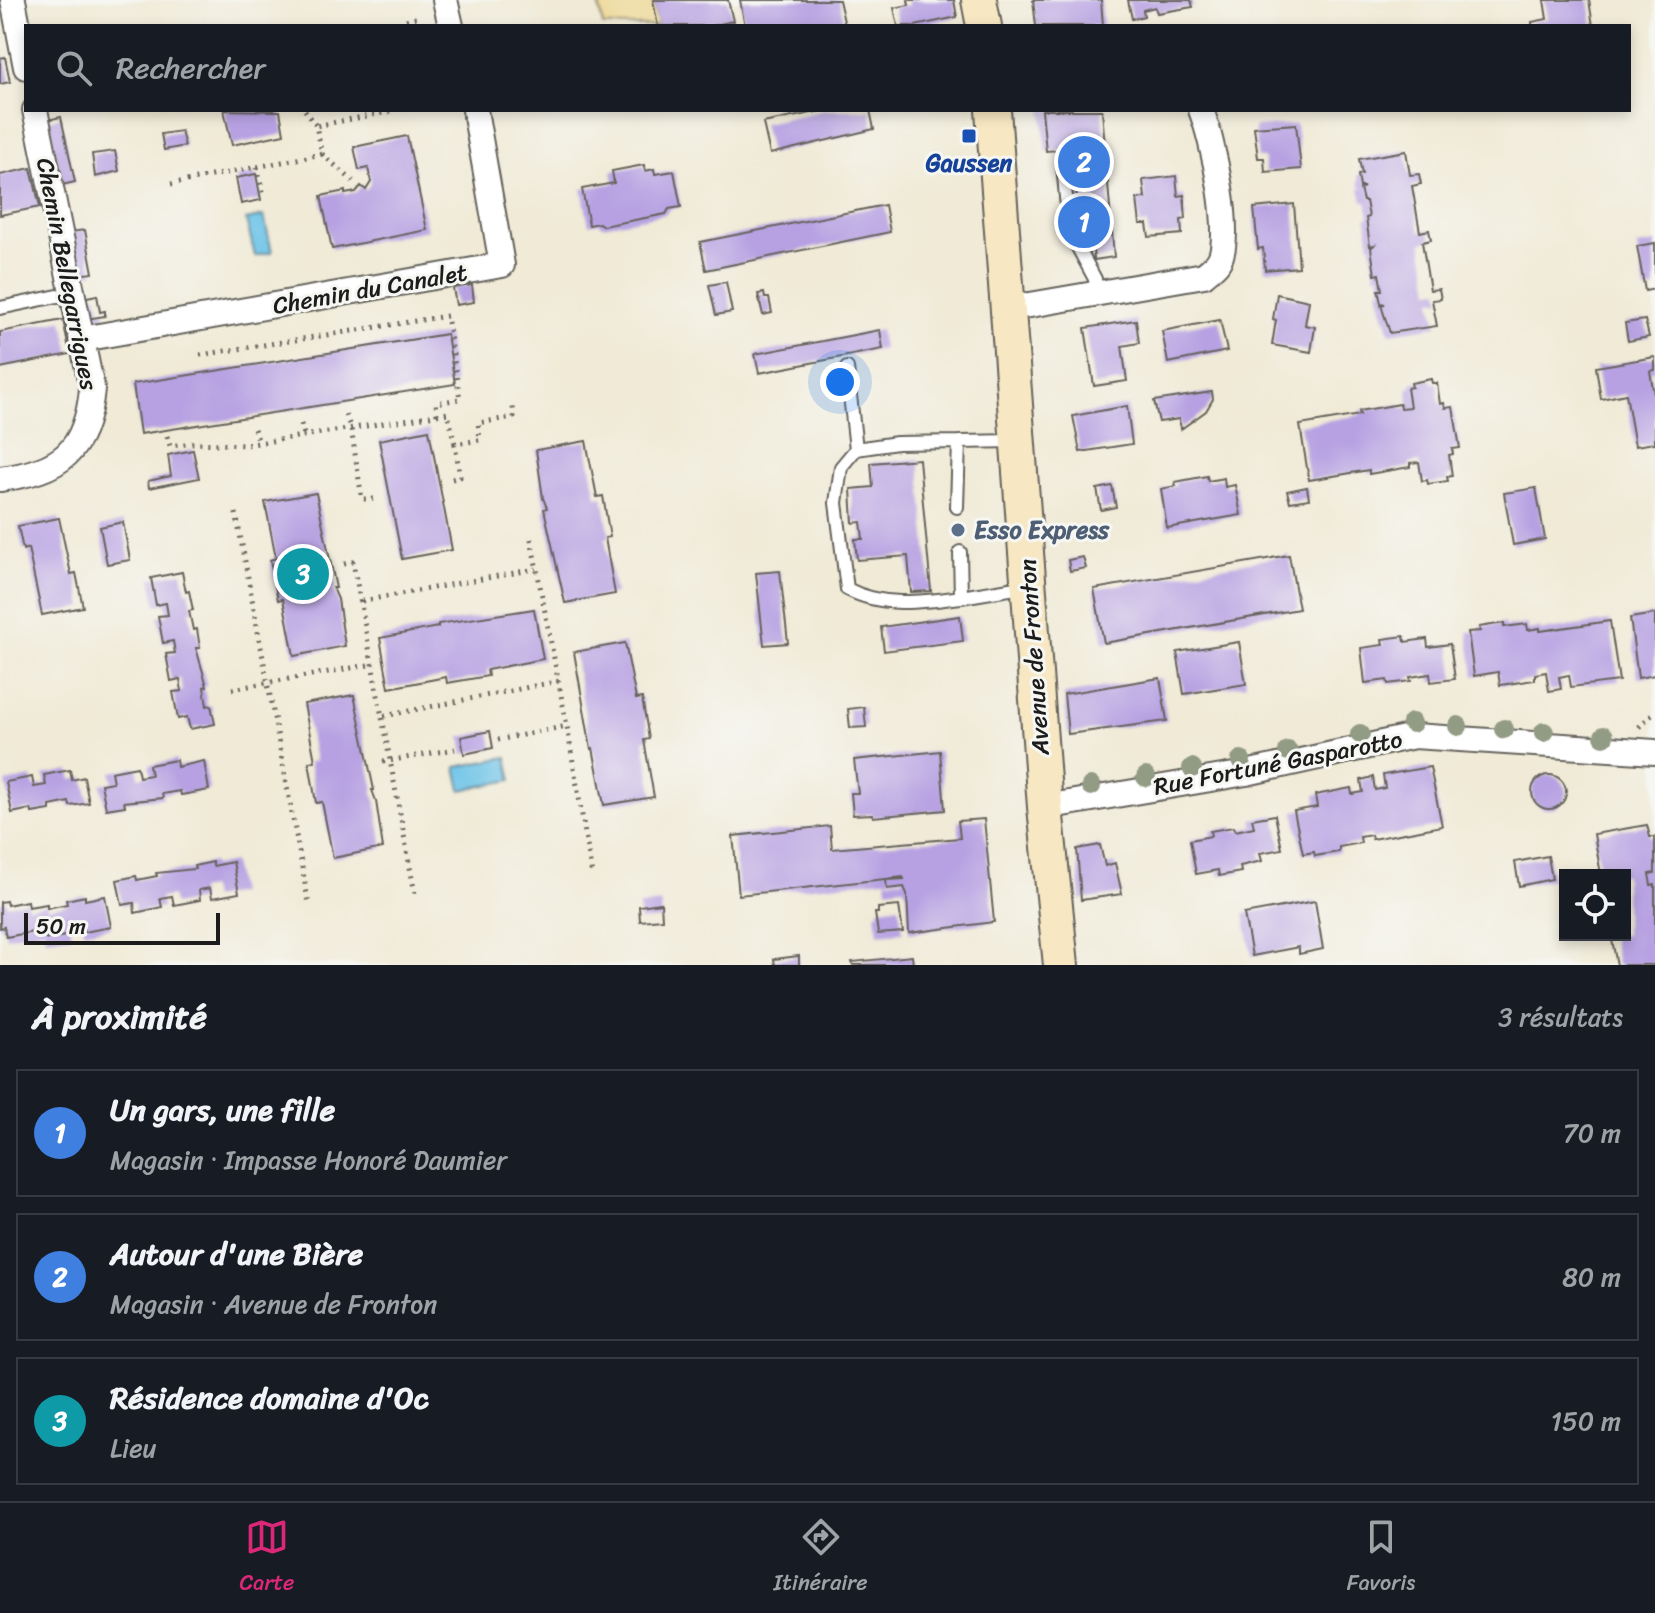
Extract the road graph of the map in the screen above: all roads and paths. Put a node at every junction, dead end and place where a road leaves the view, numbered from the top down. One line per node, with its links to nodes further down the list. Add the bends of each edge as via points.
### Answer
1 (13, 0): 8 (street)
2 (445, 0): 6 (street)
3 (979, 0): 7 (main road)
4 (404, 24): 5 (path, via 416,18)
5 (418, 24)
6 (451, 24)
7 (984, 24)
8 (24, 57)
9 (35, 112): 22 (street, Chemin Bellegarrigues)
10 (306, 112): 15 (path)
11 (388, 112): 15 (path)
12 (475, 112): 26 (street, Chemin du Canalet, via 502,265)
13 (993, 112): 24 (main road, Avenue de Fronton)
14 (1202, 112): 23 (street, via 1219,174 1224,242 1219,261 1204,275)
15 (316, 126): 16 (path)
16 (322, 154): 18 (path); 19 (path)
17 (1063, 164): 23 (lane, via 1069,231 1095,279)
18 (257, 167): 20 (path); 21 (path)
19 (353, 181)
20 (171, 184)
21 (264, 195)
22 (72, 293): 25 (lane); 26 (street, Chemin Bellegarrigues)
23 (1096, 293): 24 (street)
24 (1008, 307): 37 (main road, Avenue de Fronton)
25 (0, 308)
26 (82, 339): 42 (street, Chemin Bellegarrigues, via 92,389 82,436 58,464)
27 (200, 355): 30 (path, via 447,316 460,399 436,403)
28 (847, 368): 41 (lane)
29 (513, 407): 40 (path, via 514,417 478,423 480,440)
30 (437, 414): 33 (path); 40 (path, via 448,413)
31 (345, 415): 33 (path)
32 (301, 424): 35 (path)
33 (351, 428): 35 (path); 44 (path, via 362,499)
34 (254, 429): 38 (path)
35 (304, 435): 38 (path)
36 (167, 436): 38 (path, via 170,446 212,440)
37 (1016, 441): 39 (lane); 51 (main road, Avenue de Fronton)
38 (259, 442)
39 (959, 442): 41 (lane); 45 (lane)
40 (455, 444): 43 (path, via 460,477)
41 (856, 449): 52 (lane, via 841,467 836,503 847,589 866,599 913,603)
42 (0, 479)
43 (452, 479)
44 (374, 499)
45 (957, 507)
46 (236, 513): 56 (path)
47 (531, 539): 50 (path)
48 (960, 552): 52 (lane)
49 (344, 564): 53 (path, via 353,562)
50 (536, 569): 53 (path); 55 (path)
51 (1028, 586): 52 (lane); 65 (main road, Avenue de Fronton)
52 (961, 597)
53 (362, 601): 54 (path)
54 (374, 664): 56 (path); 58 (path)
55 (559, 681): 58 (path); 59 (path)
56 (270, 683): 57 (path); 68 (path)
57 (232, 689)
58 (384, 716): 63 (path)
59 (567, 726): 60 (path); 66 (path)
60 (498, 740)
61 (455, 749): 63 (path)
62 (1655, 752): 65 (street, Rue Fortuné Gasparotto, via 1414,736 1246,773)
63 (392, 761): 64 (path); 67 (path)
64 (383, 762)
65 (1045, 807): 69 (main road, Avenue de Fronton)
66 (592, 875)
67 (415, 894)
68 (309, 905)
69 (1061, 965)

